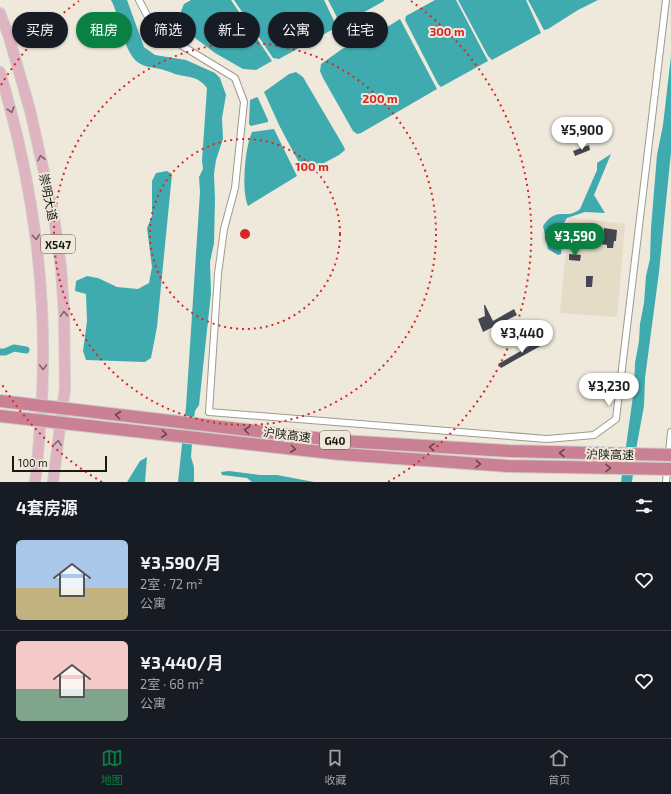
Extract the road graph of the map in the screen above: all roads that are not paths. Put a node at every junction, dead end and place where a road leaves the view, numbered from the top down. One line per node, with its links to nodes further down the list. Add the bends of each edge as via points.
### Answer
1 (139, 0): 2 (street, via 150,19 166,36 234,78 244,102 235,188 224,229 218,274 209,412 547,439 594,435 616,419)
2 (666, 0)
3 (0, 13): 11 (main road, 崇明大道 / X547, one-way to 3, via 65,388 64,313 60,268 54,216 30,110)
4 (0, 72): 10 (main road, 崇明大道 / X547, one-way to 10, via 27,180 40,272 43,387)
5 (0, 401): 8 (highway, 沪陕高速 / G40, one-way to 5, bridge, via 510,452 342,441)
6 (0, 416): 9 (highway, 沪陕高速 / G40, one-way to 9, bridge, via 340,454 508,466)
7 (671, 432): 12 (street)
8 (671, 455)
9 (671, 469)
10 (35, 482)
11 (53, 482)
12 (666, 482)

